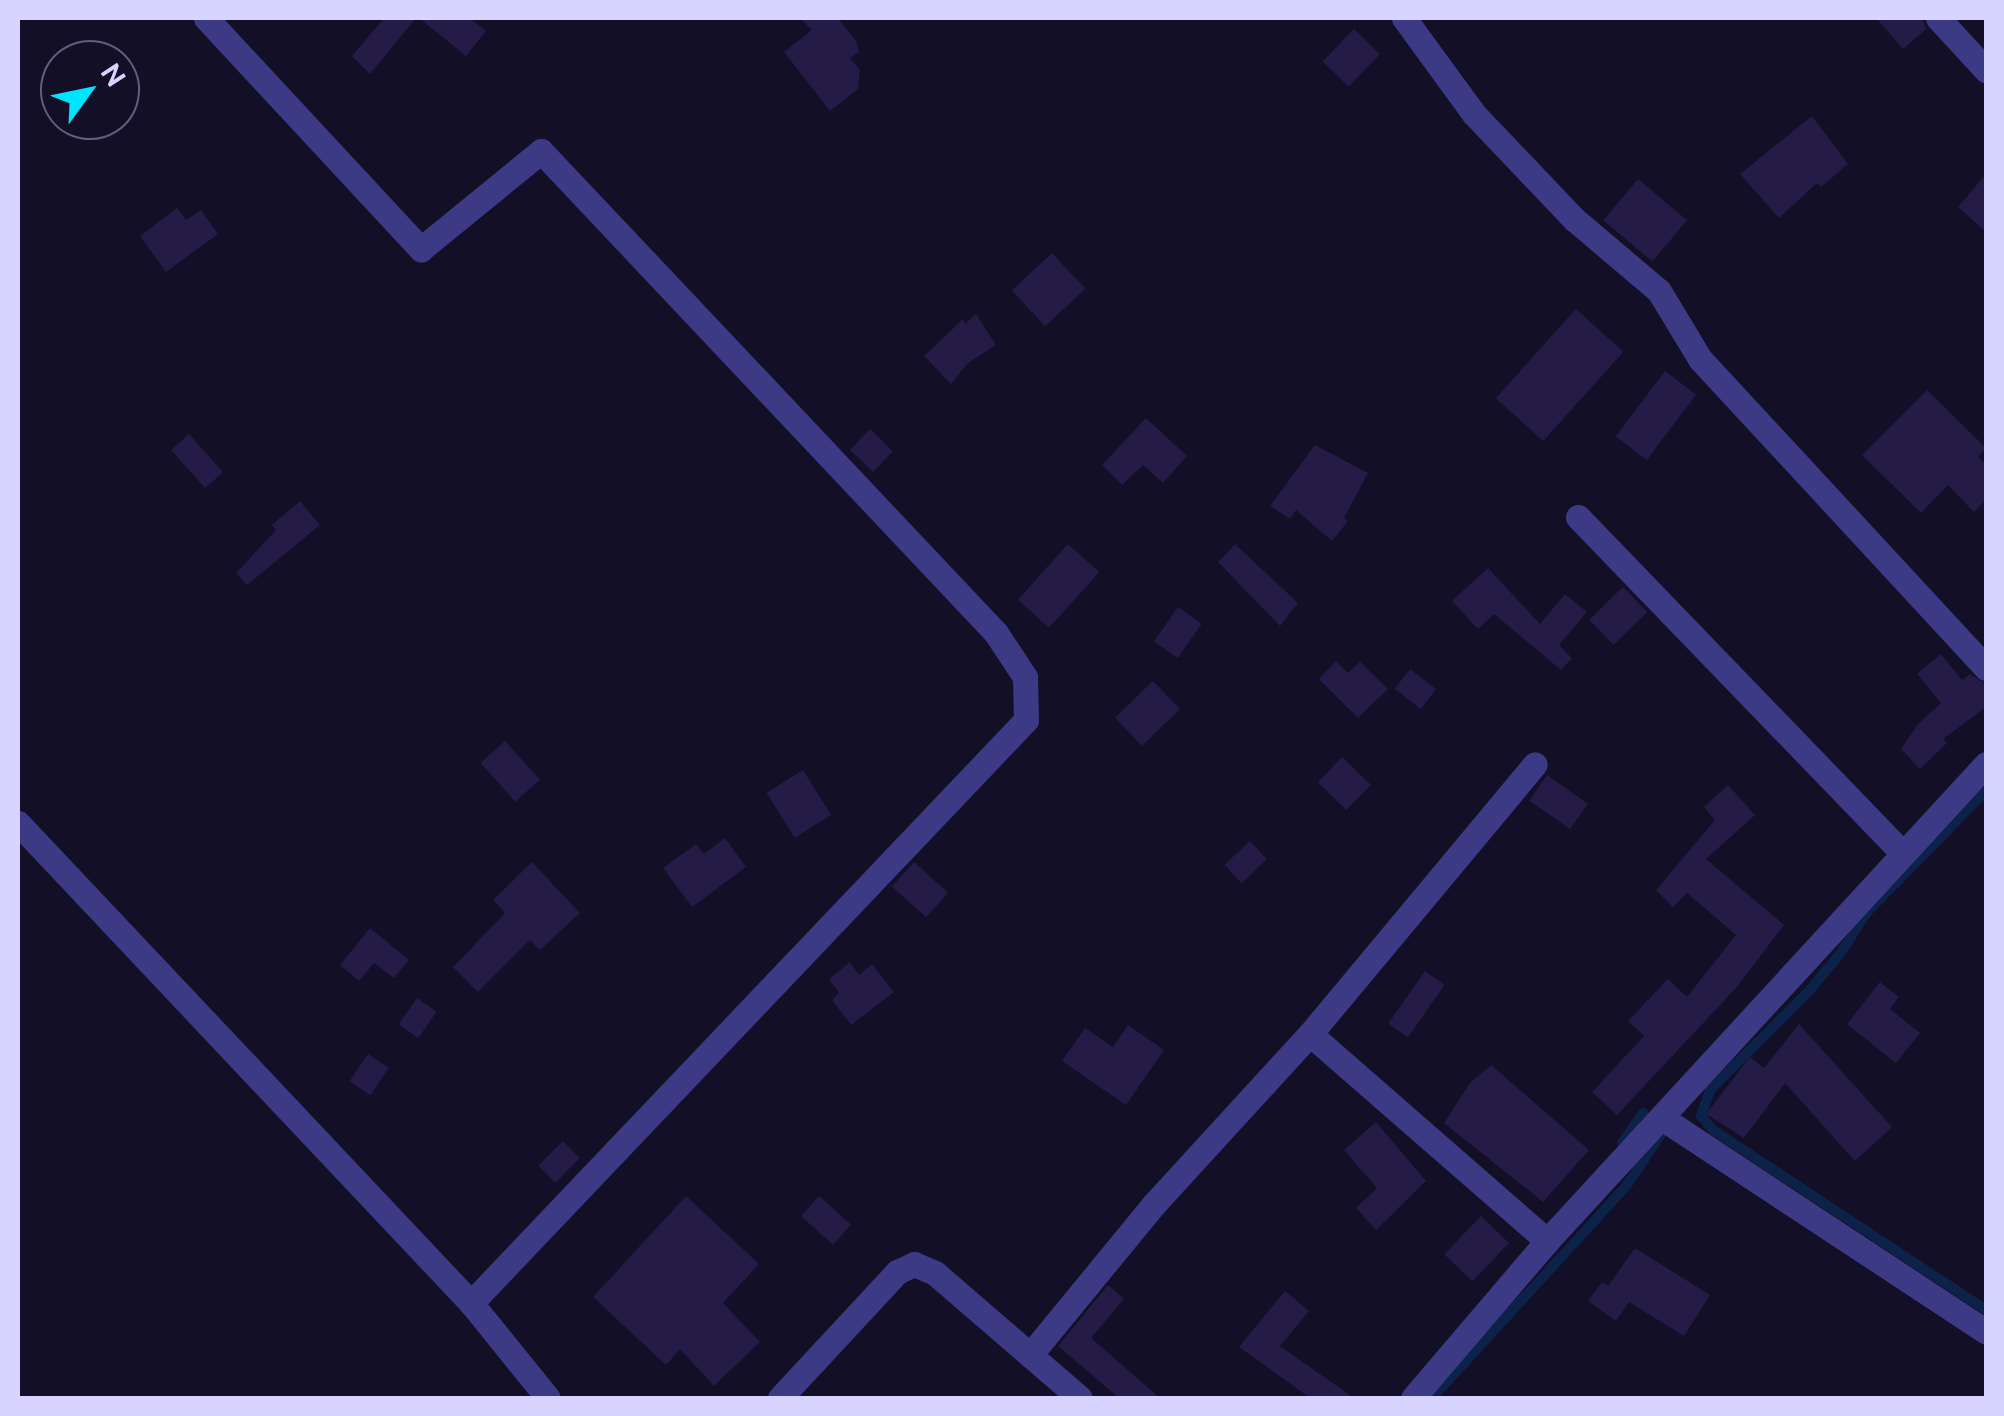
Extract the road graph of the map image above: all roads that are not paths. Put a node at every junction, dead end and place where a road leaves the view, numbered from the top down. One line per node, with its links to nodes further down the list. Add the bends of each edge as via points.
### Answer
1 (206, 18): 14 (street, via 420,250 540,151 982,619 1026,677 1026,720)
2 (1404, 18): 6 (street, via 1474,114 1594,237 1659,292 1700,358)
3 (1938, 18): 4 (street)
4 (1986, 70)
5 (1578, 517): 10 (street)
6 (1986, 668)
7 (1535, 764): 11 (street)
8 (1986, 764): 10 (street)
9 (18, 823): 14 (street)
10 (1903, 854): 12 (street)
11 (1310, 1034): 13 (street); 16 (street, via 1155,1204)
12 (1662, 1118): 13 (street); 15 (street)
13 (1547, 1240): 20 (street)
14 (471, 1303): 17 (street)
15 (1986, 1332)
16 (1030, 1355): 18 (street, via 936,1273 914,1264 896,1272); 19 (street)
17 (548, 1398)
18 (780, 1398)
19 (1080, 1398)
20 (1413, 1398)

